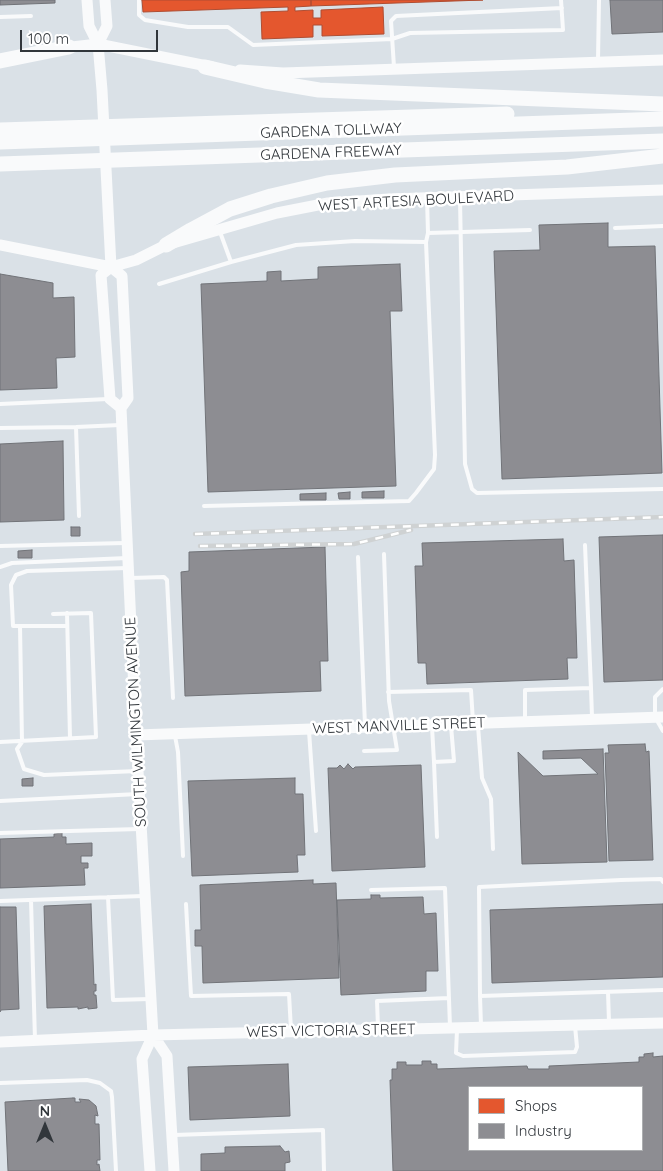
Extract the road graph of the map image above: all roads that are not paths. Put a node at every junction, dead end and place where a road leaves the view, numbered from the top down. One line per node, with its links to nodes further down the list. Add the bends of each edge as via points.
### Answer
1 (87, 0): 10 (main road, SOUTH WILMINGTON AVENUE, via 88,26)
2 (105, 0): 10 (main road, SOUTH WILMINGTON AVENUE, via 107,26)
3 (139, 0): 9 (lane, via 140,15 144,20 188,27 228,27 253,45)
4 (561, 0): 6 (lane)
5 (599, 0): 15 (lane)
6 (562, 8): 9 (lane, via 396,16 392,21); 9 (lane, via 563,30 410,33)
7 (31, 16): 8 (lane)
8 (0, 17)
9 (392, 39): 17 (lane)
10 (98, 44): 11 (main road); 16 (main road); 41 (main road, SOUTH WILMINGTON AVENUE)
11 (69, 47): 12 (main road); 14 (highway)
12 (0, 56)
13 (663, 60): 15 (main road)
14 (0, 61)
15 (598, 62): 17 (main road)
16 (205, 67): 17 (main road, via 283,73); 18 (highway, via 265,82 319,90)
17 (394, 69)
18 (663, 104)
19 (663, 111): 22 (highway)
20 (663, 119): 24 (highway, GARDENA TOLLWAY)
21 (663, 129): 25 (highway, GARDENA TOLLWAY)
22 (0, 130)
23 (663, 141): 27 (highway, GARDENA FREEWAY)
24 (0, 142)
25 (0, 150)
26 (663, 156): 39 (highway, via 567,167 394,175 327,183 230,210)
27 (0, 164)
28 (663, 190): 29 (main road, WEST ARTESIA BOULEVARD)
29 (460, 197): 30 (main road, WEST ARTESIA BOULEVARD); 35 (lane)
30 (427, 198): 33 (main road, WEST ARTESIA BOULEVARD, via 328,203 277,213); 36 (lane)
31 (663, 226): 32 (lane)
32 (615, 228)
33 (219, 230): 39 (main road, WEST ARTESIA BOULEVARD); 40 (lane)
34 (530, 230): 35 (lane)
35 (461, 232): 36 (lane); 49 (lane, via 465,464 472,488 477,493)
36 (428, 233): 37 (lane)
37 (426, 242): 40 (lane, via 355,241 296,245); 50 (lane, via 435,454 434,469 416,493 409,501)
38 (0, 245): 41 (main road, WEST ARTESIA BOULEVARD)
39 (166, 245): 41 (main road, WEST ARTESIA BOULEVARD, via 136,260)
40 (231, 262): 42 (lane)
41 (111, 267): 43 (main road, SOUTH WILMINGTON AVENUE, via 101,275); 45 (main road, SOUTH WILMINGTON AVENUE, via 122,276 128,398)
42 (159, 284)
43 (110, 399): 44 (lane); 45 (main road)
44 (0, 404)
45 (121, 408): 46 (main road, SOUTH WILMINGTON AVENUE)
46 (122, 425): 48 (lane); 52 (main road, SOUTH WILMINGTON AVENUE)
47 (0, 428): 48 (lane)
48 (76, 428): 51 (lane)
49 (663, 489)
50 (204, 506)
51 (79, 516)
52 (127, 543): 54 (lane); 58 (main road, SOUTH WILMINGTON AVENUE)
53 (585, 544): 63 (lane)
54 (0, 546)
55 (384, 554): 65 (lane)
56 (358, 557): 74 (lane)
57 (0, 567): 58 (lane, via 12,563)
58 (128, 568): 61 (lane, via 27,571 16,575 10,584 12,626); 66 (lane, via 167,580); 78 (main road, SOUTH WILMINGTON AVENUE)
59 (53, 614): 60 (lane)
60 (67, 614): 62 (lane); 79 (lane, via 91,613 96,737)
61 (20, 626): 62 (lane); 81 (lane)
62 (67, 626): 79 (lane)
63 (591, 688): 68 (lane); 69 (lane, via 525,690)
64 (663, 689): 67 (lane, via 655,697)
65 (388, 692): 71 (lane, via 471,690); 73 (lane)
66 (173, 698)
67 (659, 717): 68 (main road, WEST MANVILLE STREET); 76 (lane)
68 (592, 719): 69 (main road, WEST MANVILLE STREET)
69 (525, 722): 71 (main road, WEST MANVILLE STREET)
70 (451, 724): 71 (main road, WEST MANVILLE STREET); 72 (main road, WEST MANVILLE STREET); 83 (lane, via 454,761)
71 (476, 724): 91 (lane, via 482,778 491,799)
72 (431, 725): 73 (main road, WEST MANVILLE STREET); 83 (lane)
73 (393, 726): 74 (main road, WEST MANVILLE STREET); 82 (lane, via 397,750)
74 (365, 727): 75 (main road, WEST MANVILLE STREET)
75 (309, 729): 77 (main road, WEST MANVILLE STREET); 88 (lane)
76 (663, 731)
77 (174, 734): 78 (main road, WEST MANVILLE STREET); 92 (lane, via 178,752)
78 (136, 735): 84 (main road, SOUTH WILMINGTON AVENUE)
79 (70, 738): 81 (lane)
80 (0, 742): 81 (lane)
81 (22, 742): 84 (lane, via 17,750 24,769 44,775)
82 (364, 751)
83 (434, 762): 90 (lane)
84 (138, 771): 85 (main road, SOUTH WILMINGTON AVENUE)
85 (139, 794): 86 (lane); 87 (main road, SOUTH WILMINGTON AVENUE)
86 (0, 801)
87 (141, 828): 89 (lane); 95 (main road, SOUTH WILMINGTON AVENUE)
88 (316, 831)
89 (0, 833)
90 (437, 837)
91 (493, 849)
92 (184, 856)
93 (663, 882): 102 (lane, via 660,878 479,887)
94 (371, 890): 103 (lane, via 445,888)
95 (145, 896): 96 (lane); 104 (main road, SOUTH WILMINGTON AVENUE)
96 (108, 898): 97 (lane); 104 (lane, via 113,1000)
97 (31, 900): 98 (lane); 113 (lane)
98 (0, 901)
99 (186, 904): 111 (lane, via 191,996 289,994)
100 (663, 990): 101 (lane)
101 (608, 992): 102 (lane); 106 (lane)
102 (480, 996): 109 (lane)
103 (449, 998): 108 (lane); 110 (lane, via 377,1001)
104 (150, 999): 112 (main road, SOUTH WILMINGTON AVENUE)
105 (663, 1023): 106 (main road, WEST VICTORIA STREET)
106 (609, 1024): 107 (main road, WEST VICTORIA STREET)
107 (575, 1026): 108 (lane, via 575,1052 463,1056 456,1053); 109 (main road, WEST VICTORIA STREET)
108 (453, 1028): 109 (main road, WEST VICTORIA STREET); 110 (main road, WEST VICTORIA STREET)
109 (481, 1028)
110 (378, 1030): 111 (main road, WEST VICTORIA STREET)
111 (291, 1032): 112 (main road, WEST VICTORIA STREET)
112 (152, 1035): 113 (main road, WEST VICTORIA STREET); 116 (main road, via 167,1056); 118 (main road, SOUTH WILMINGTON AVENUE, via 142,1059)
113 (35, 1041): 114 (main road, WEST VICTORIA STREET)
114 (0, 1042)
115 (0, 1083): 117 (lane, via 87,1080 100,1083 112,1096)
116 (172, 1135): 119 (main road); 120 (lane, via 323,1130)
117 (116, 1171)
118 (150, 1171)
119 (174, 1171)
120 (324, 1171)

